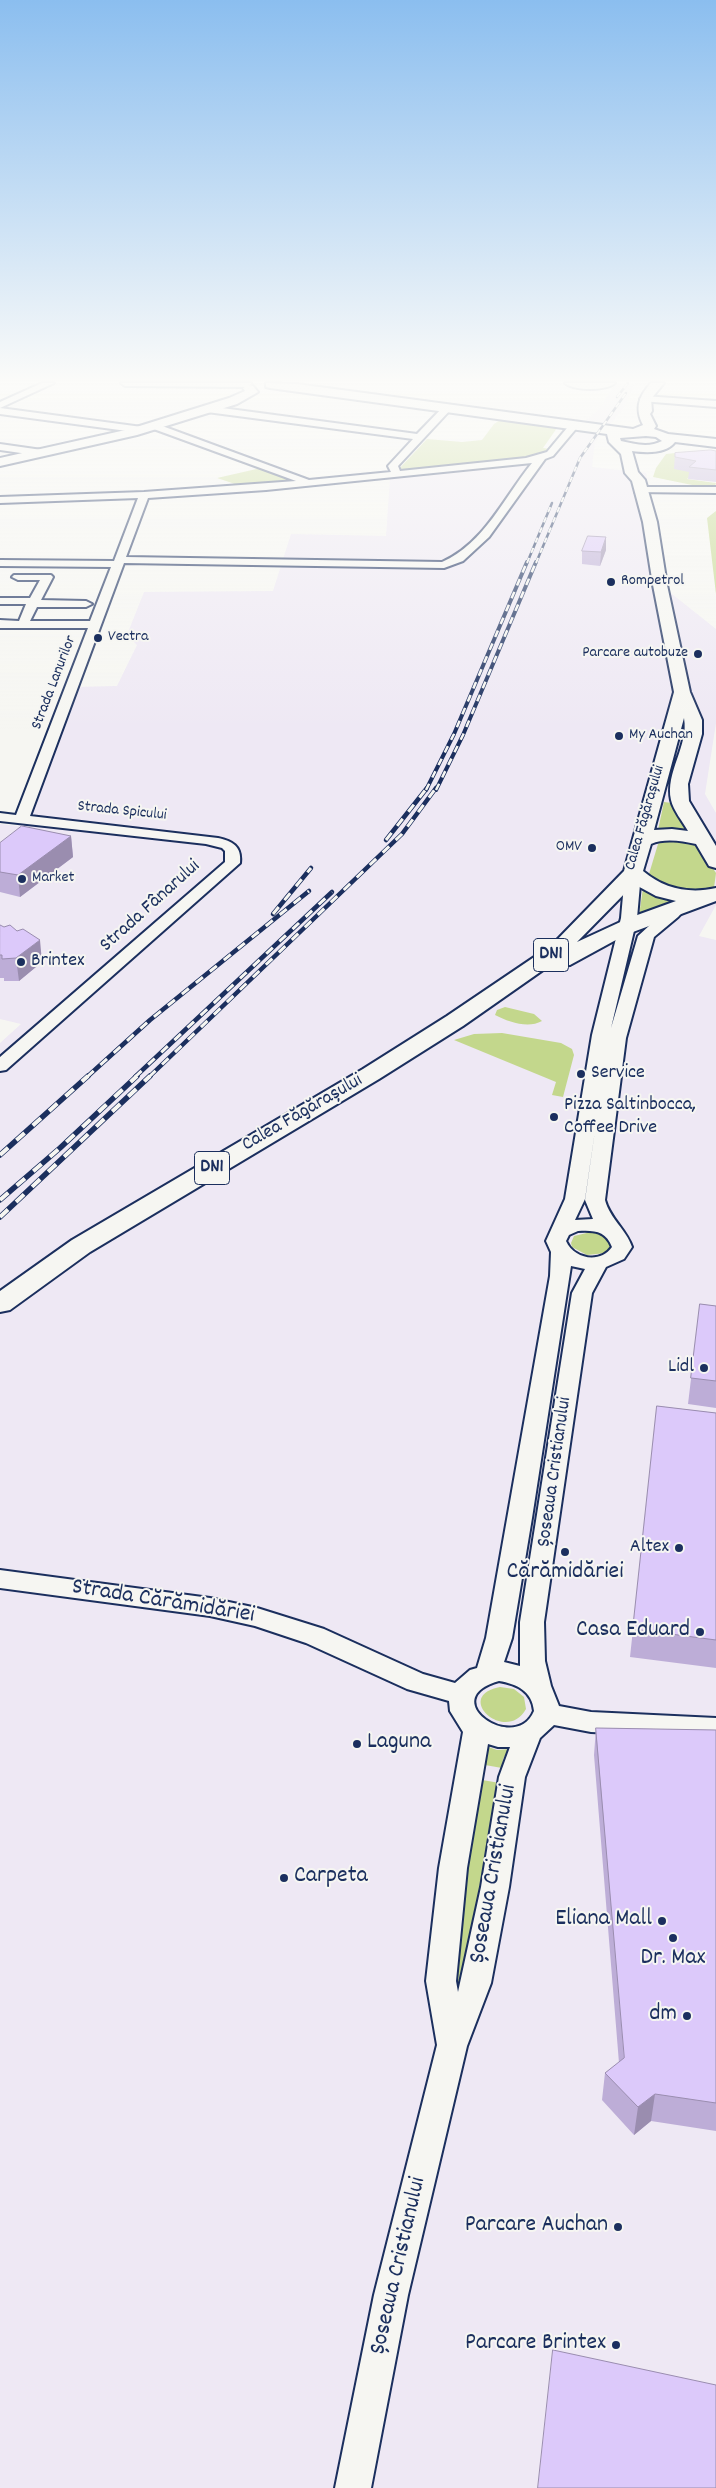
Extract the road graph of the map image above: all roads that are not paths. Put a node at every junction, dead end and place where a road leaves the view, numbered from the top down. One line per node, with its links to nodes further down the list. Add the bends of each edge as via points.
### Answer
1 (26, 499): 5 (street)
2 (142, 499): 7 (street, Strada Lanurilor)
3 (512, 499): 7 (street, via 466,554 444,565)
4 (643, 499): 15 (main road, Calea Făgărașului / DN1)
5 (0, 500)
6 (0, 562): 7 (street)
7 (119, 562): 14 (street, Strada Lanurilor)
8 (18, 577): 10 (street, via 47,577)
9 (0, 601): 10 (street)
10 (33, 602): 11 (street); 13 (street)
11 (86, 604)
12 (0, 624): 13 (street)
13 (23, 624): 14 (street)
14 (95, 625): 17 (street, Strada Lanurilor)
15 (682, 692): 18 (main road, Calea Făgărașului / DN1); 19 (main road, DN1, via 693,720 693,734 679,792 684,810)
16 (0, 817): 17 (street, Strada Spicului)
17 (22, 819): 20 (street, Strada Spicului, via 206,840 226,845)
18 (643, 840): 19 (main road, via 669,834); 22 (main road, Calea Făgărașului / DN1)
19 (702, 840): 21 (main road, DN1)
20 (234, 855): 27 (street, Strada Fânarului, via 232,863 211,882)
21 (716, 862)
22 (634, 873): 23 (main road, DN1, via 651,888 660,891 683,896); 25 (street, Șoseaua Cristianului); 26 (main road, Calea Făgărașului / DN1, via 559,949)
23 (713, 894): 24 (main road, DN1)
24 (681, 906): 25 (main road, DN1); 28 (street, via 646,936 616,1038 595,1200 599,1214)
25 (627, 926): 26 (main road, Calea Făgărașului / DN1, via 579,949 476,1014); 29 (street, Șoseaua Cristianului, via 601,1035 575,1199)
26 (456, 1021): 31 (main road, Calea Făgărașului / DN1, via 106,1231)
27 (0, 1066)
28 (612, 1231): 29 (street, via 586,1224 568,1228); 30 (street, via 621,1241 620,1252)
29 (561, 1242): 30 (street, via 577,1261); 33 (street, Șoseaua Cristianului, via 551,1335 520,1518 499,1638)
30 (598, 1262): 34 (street, Șoseaua Cristianului, via 582,1293 532,1622 532,1661)
31 (0, 1304)
32 (0, 1579): 35 (street, Strada Cărămidăriei, via 210,1607 256,1617 315,1636 416,1682)
33 (488, 1672): 34 (street, via 521,1674); 35 (street, via 474,1678)
34 (538, 1686): 36 (street, via 545,1696)
35 (462, 1694): 38 (street, via 462,1712)
36 (537, 1723): 37 (street, via 591,1722); 38 (street, via 503,1737); 39 (street, Șoseaua Cristianului, via 512,1777 496,1887 476,1983)
37 (716, 1728)
38 (477, 1729): 39 (street, Șoseaua Cristianului, via 453,1868 441,1981)
39 (452, 2046): 40 (street, Șoseaua Cristianului, via 389,2303)
40 (353, 2488)

